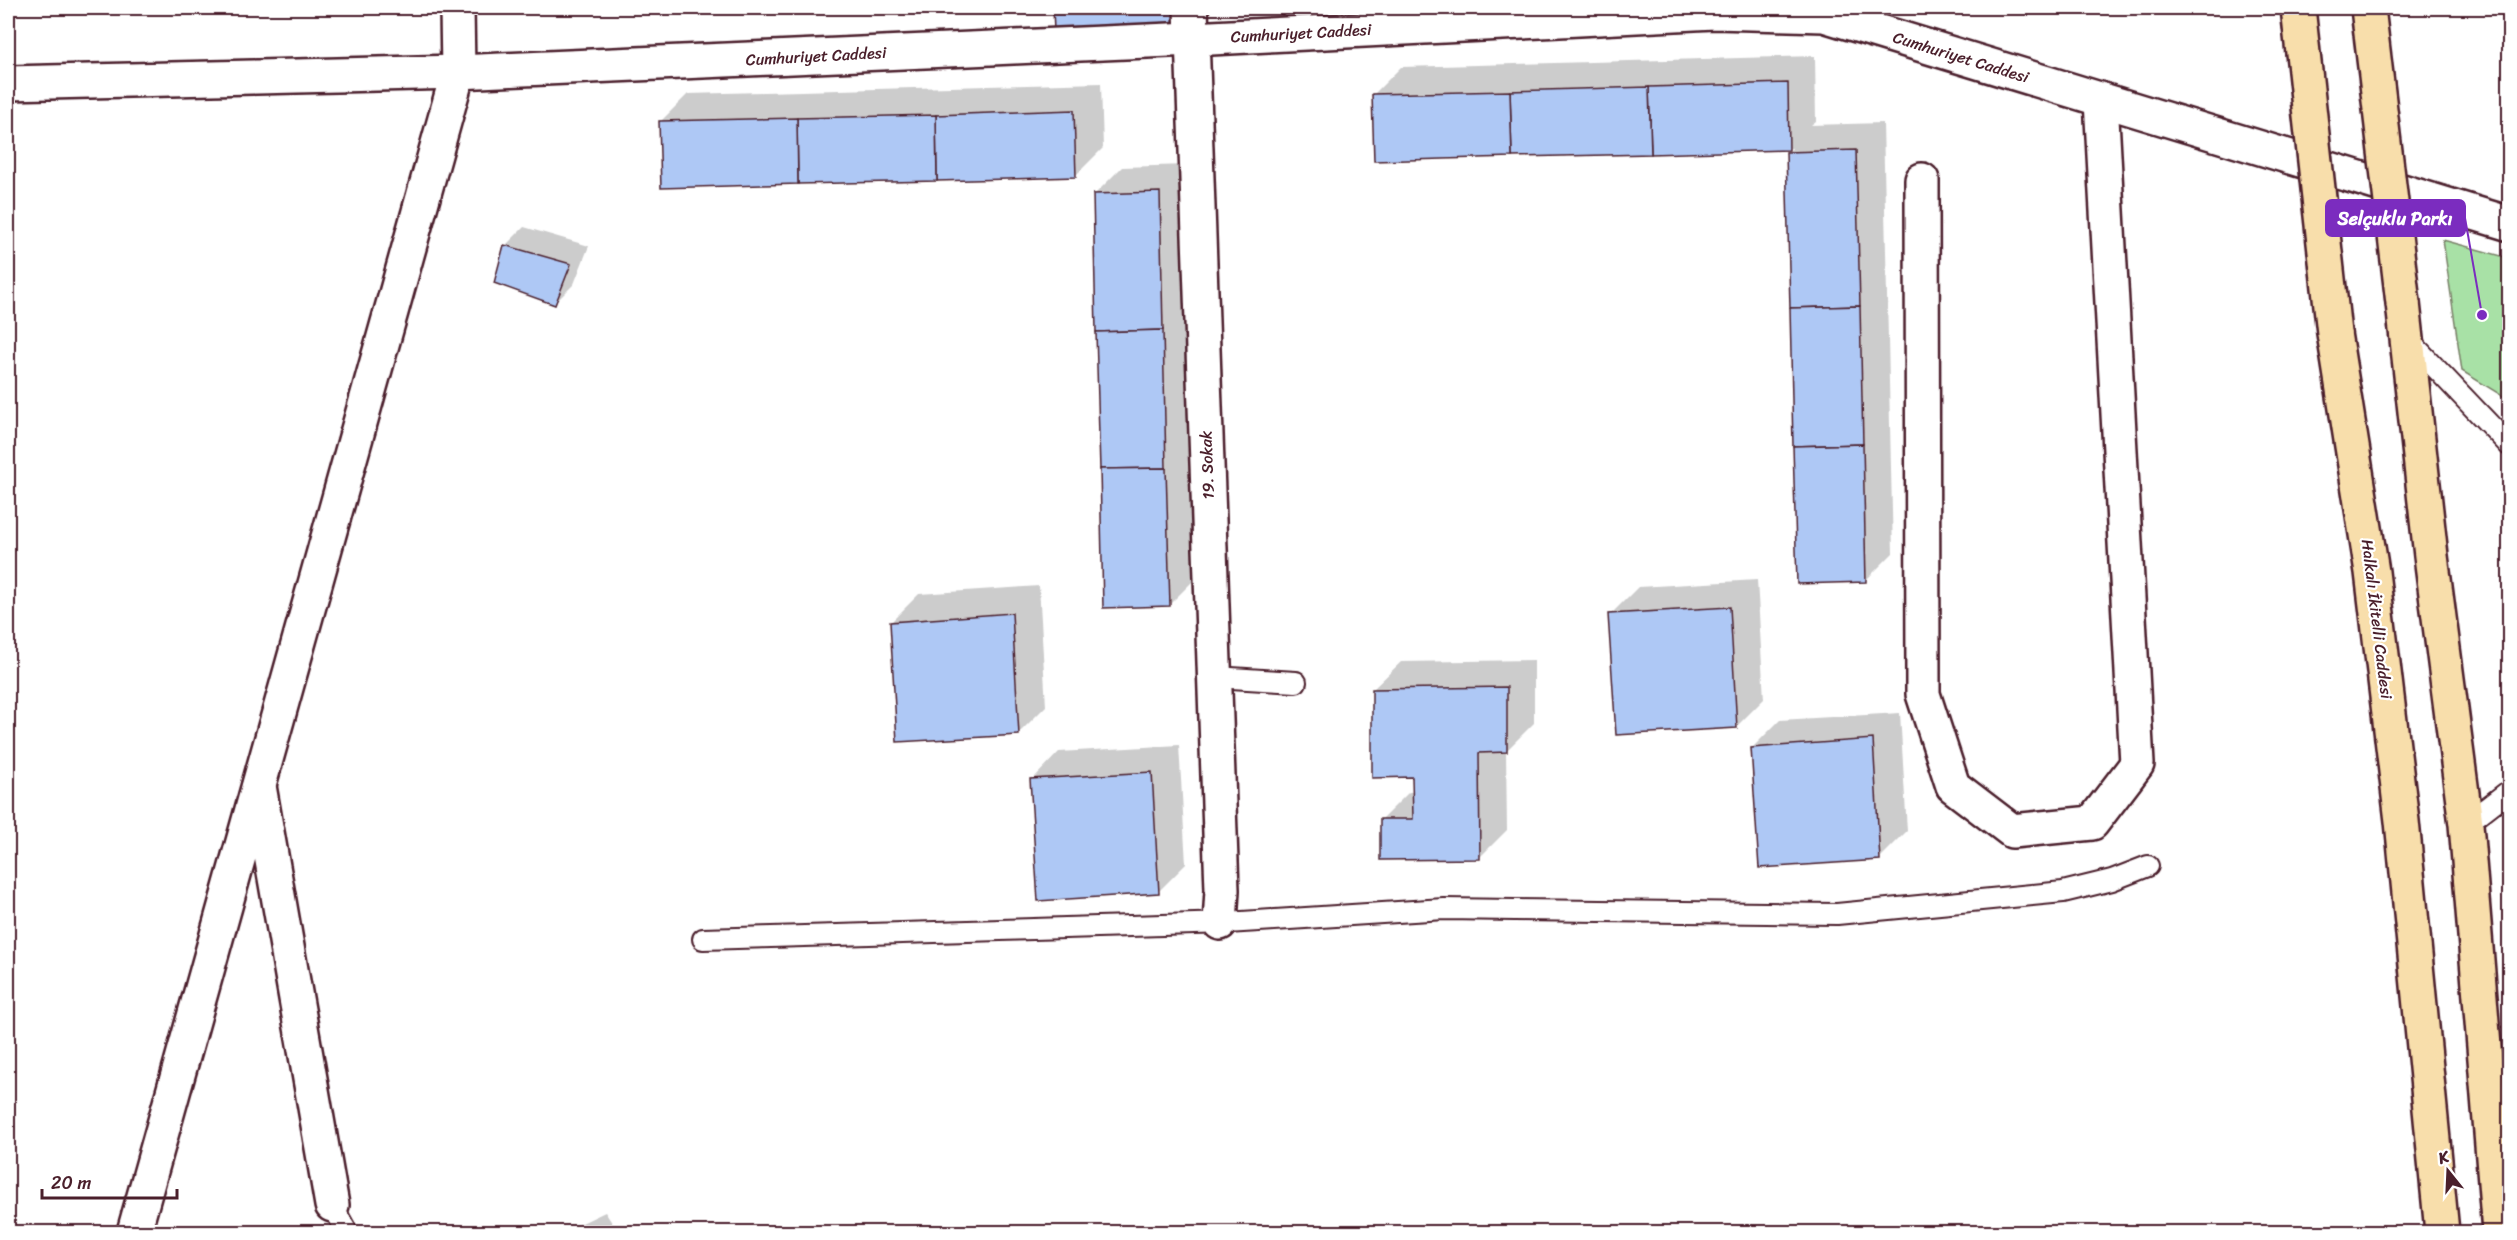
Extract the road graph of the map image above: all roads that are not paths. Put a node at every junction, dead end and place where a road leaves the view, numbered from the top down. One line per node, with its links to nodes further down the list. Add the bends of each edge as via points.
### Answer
1 (457, 8): 5 (street)
2 (2298, 8): 22 (main road, Halkalı İkitelli Caddesi, bridge, via 2334,333 2372,572 2402,821)
3 (2368, 8): 10 (main road, bridge)
4 (1192, 23): 5 (street, Cumhuriyet Caddesi); 7 (street, Cumhuriyet Caddesi, via 1714,12 1824,15); 12 (street, 19. Sokak)
5 (458, 72): 6 (street, Cumhuriyet Caddesi); 14 (street)
6 (8, 83)
7 (2102, 100): 8 (street, via 2137,764 2092,824 2012,831 1953,786 1923,694); 9 (street, Cumhuriyet Caddesi)
8 (1922, 180)
9 (2510, 224)
10 (2407, 339): 11 (lane); 16 (main road)
11 (2510, 446)
12 (1215, 677): 13 (lane); 18 (street, 19. Sokak)
13 (1296, 682)
14 (259, 786): 20 (street); 21 (street)
15 (2510, 790): 16 (lane)
16 (2466, 824): 23 (main road)
17 (2148, 866): 18 (lane, via 2063,892 1837,914 1444,909)
18 (1220, 923): 19 (lane)
19 (703, 939)
20 (340, 1219)
21 (134, 1233)
22 (2442, 1233)
23 (2499, 1233)

